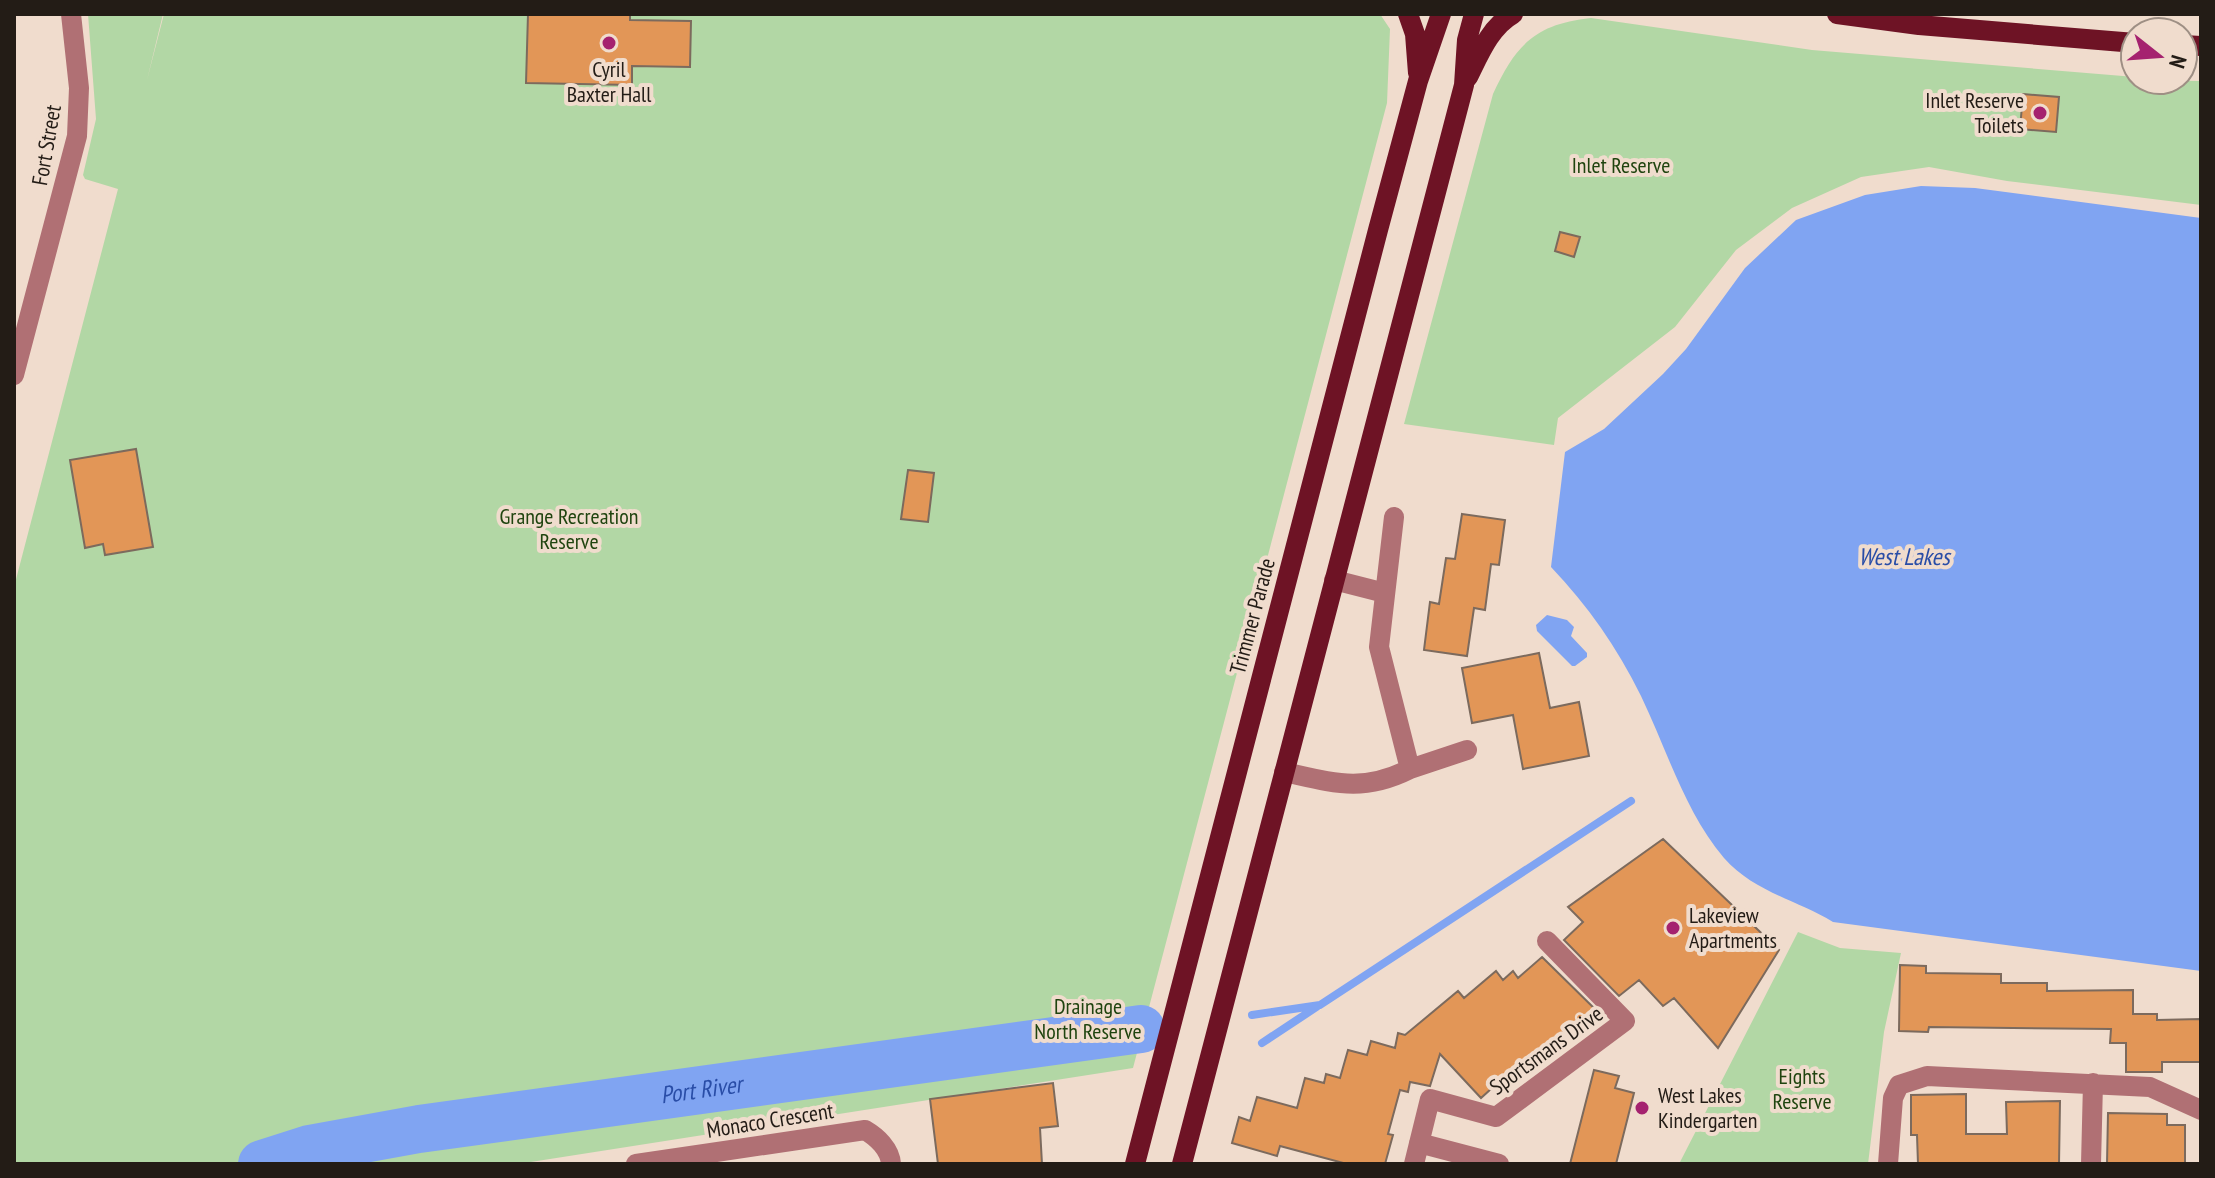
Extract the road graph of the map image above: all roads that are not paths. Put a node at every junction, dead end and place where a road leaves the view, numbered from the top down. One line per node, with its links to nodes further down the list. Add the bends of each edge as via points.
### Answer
1 (71, 14): 10 (street, Fort Street, via 79,88 77,136)
2 (1408, 14): 8 (main road, Trimmer Parade)
3 (1441, 14): 8 (main road, Trimmer Parade)
4 (1474, 14): 9 (main road)
5 (1513, 14): 9 (main road, via 1485,42)
6 (1837, 14): 7 (main road)
7 (2119, 42)
8 (1418, 81): 23 (main road, Trimmer Parade)
9 (1464, 85): 12 (main road)
10 (14, 375)
11 (1394, 517): 13 (street)
12 (1334, 580): 13 (street); 16 (main road)
13 (1385, 593): 15 (street, via 1379,647)
14 (1467, 750): 15 (street)
15 (1410, 769): 16 (street, via 1390,779 1354,785)
16 (1284, 772): 24 (main road)
17 (1547, 941): 20 (street, Sportsmans Drive, via 1625,1021 1496,1117 1430,1099)
18 (2093, 1083): 19 (street, via 2150,1087); 27 (street, via 1927,1076 1899,1085 1893,1098); 28 (street)
19 (2201, 1110)
20 (1419, 1143): 25 (street, Sportsmans Drive); 26 (street)
21 (636, 1164): 22 (street, Monaco Crescent, via 865,1130 876,1136)
22 (891, 1164)
23 (1135, 1164)
24 (1182, 1164)
25 (1414, 1164)
26 (1499, 1164)
27 (1888, 1164)
28 (2091, 1164)

